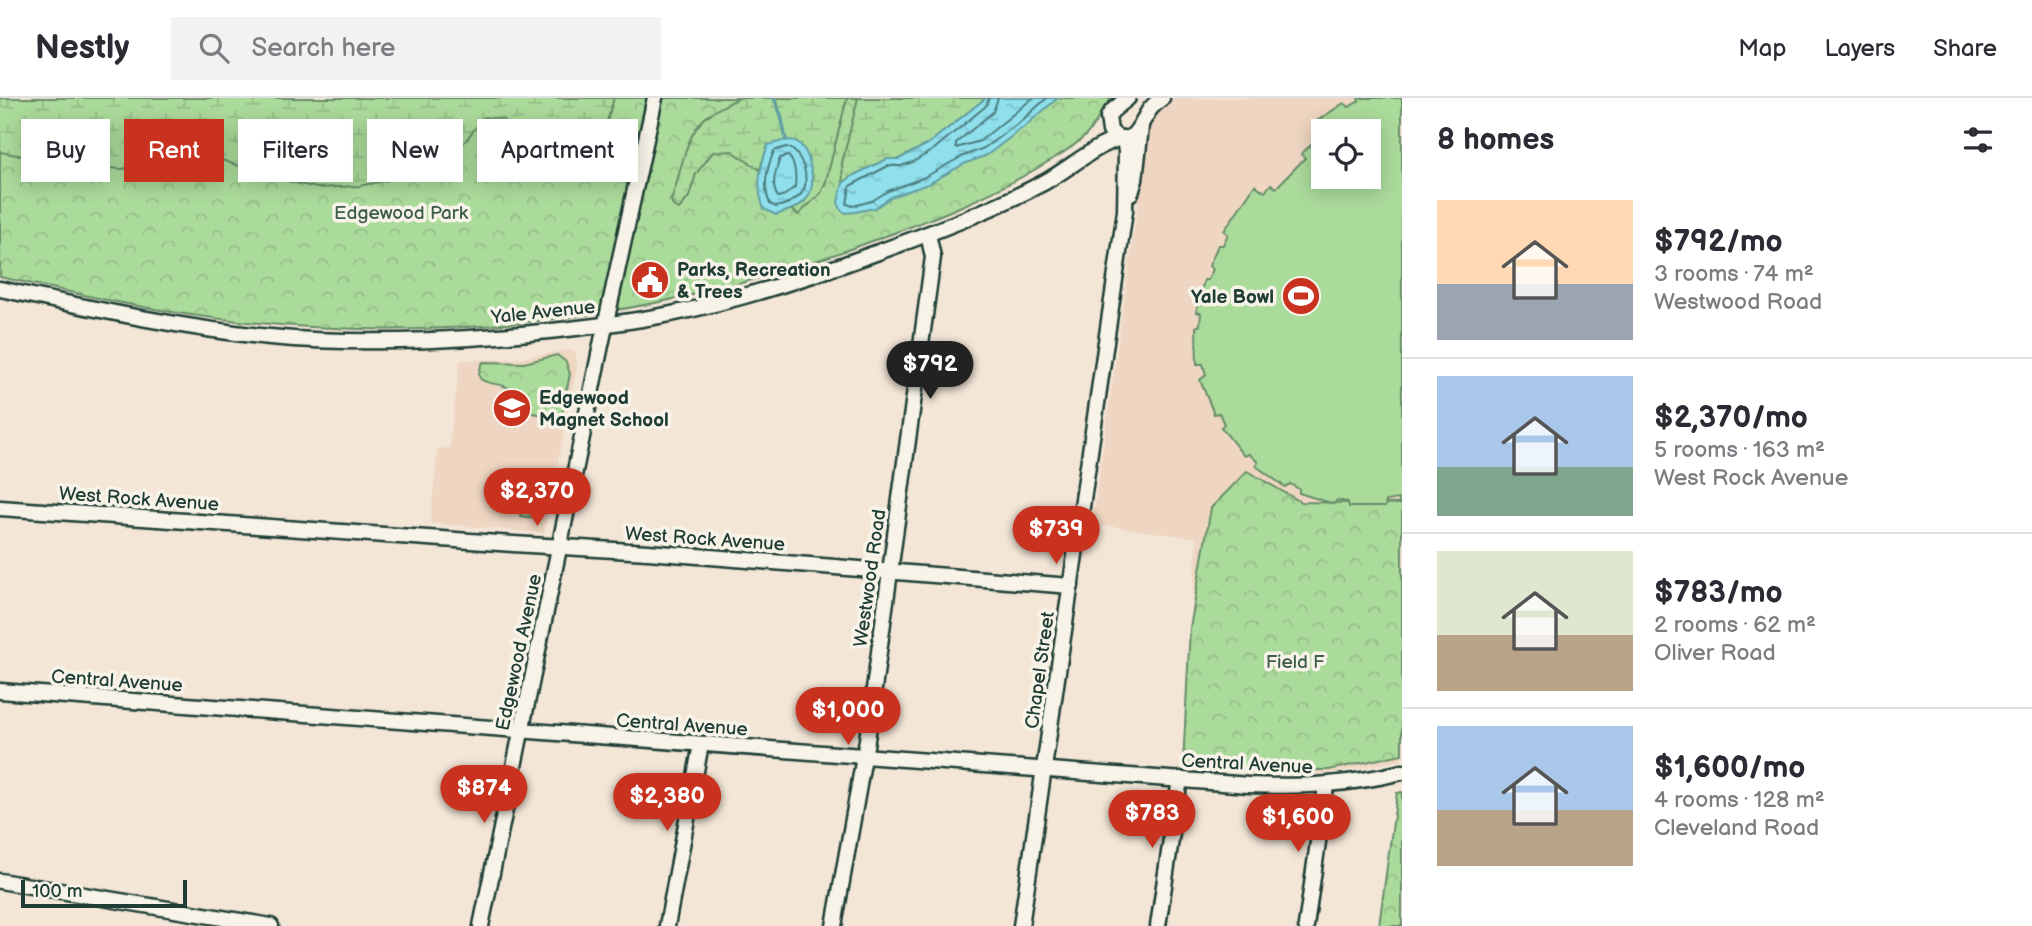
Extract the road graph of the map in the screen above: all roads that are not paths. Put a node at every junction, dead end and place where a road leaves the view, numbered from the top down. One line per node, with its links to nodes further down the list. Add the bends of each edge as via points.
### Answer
1 (655, 98): 11 (street, Edgewood Avenue)
2 (1128, 98): 4 (street, Yale Avenue, via 1112,111)
3 (1162, 98): 5 (street, via 1147,112)
4 (1108, 124): 6 (street, via 1114,135); 7 (street, Yale Avenue)
5 (1141, 127): 6 (street, Yale Avenue, via 1132,137); 8 (street, Chapel Street, via 1135,180)
6 (1122, 138): 7 (street, Yale Avenue); 8 (street, Chapel Street)
7 (1067, 168): 9 (street, Yale Avenue)
8 (1125, 211): 15 (street, Chapel Street)
9 (928, 234): 11 (street, Yale Avenue, via 770,289); 14 (street, Westwood Road, via 933,257)
10 (0, 289): 11 (street, Yale Avenue, via 154,321 325,340 424,341)
11 (605, 325): 13 (street, Edgewood Avenue)
12 (0, 508): 13 (street, West Rock Avenue)
13 (559, 547): 14 (street, West Rock Avenue); 17 (street, Edgewood Avenue)
14 (888, 572): 15 (street, West Rock Avenue); 19 (street, Westwood Road)
15 (1071, 586): 20 (street, Chapel Street)
16 (0, 691): 17 (street, Central Avenue)
17 (521, 731): 18 (street, Central Avenue); 26 (street, Edgewood Avenue)
18 (701, 744): 19 (street, Central Avenue); 27 (street)
19 (864, 756): 20 (street, Central Avenue); 28 (street, Westwood Road)
20 (1044, 770): 22 (street, Central Avenue); 29 (street, Chapel Street)
21 (1402, 772): 23 (street, Central Avenue)
22 (1180, 779): 23 (street, Central Avenue); 30 (street)
23 (1325, 786): 31 (street)
24 (0, 881): 25 (street)
25 (271, 926)
26 (481, 926)
27 (667, 926)
28 (834, 926)
29 (1021, 926)
30 (1158, 926)
31 (1306, 926)

